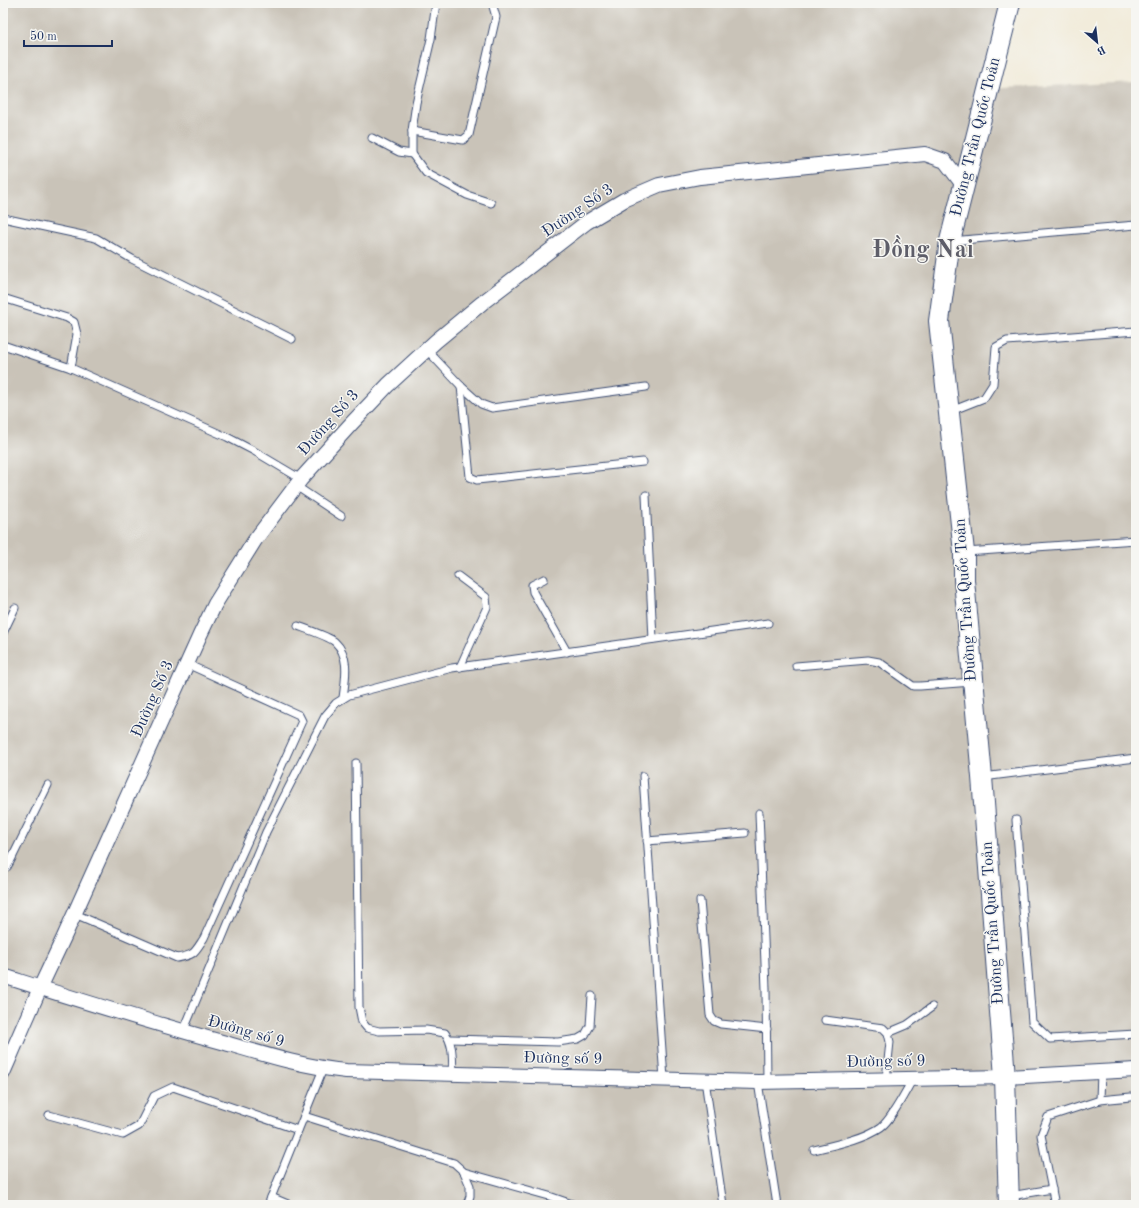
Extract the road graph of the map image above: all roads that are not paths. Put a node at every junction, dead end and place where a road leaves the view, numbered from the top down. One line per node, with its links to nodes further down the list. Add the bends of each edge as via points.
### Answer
1 (436, 3): 4 (lane)
2 (492, 3): 4 (lane, via 496,17 470,135 463,140)
3 (1010, 3): 7 (main road, Đường Trần Quốc Toản)
4 (412, 131): 6 (lane)
5 (372, 138): 6 (lane, via 399,152)
6 (412, 154): 8 (lane, via 426,173 467,195)
7 (964, 186): 11 (main road, Đường Trần Quốc Toản); 16 (street, Đường Số 3, via 945,161 925,154 700,177 659,185 624,200 587,222 482,303)
8 (491, 203)
9 (3, 218): 14 (lane, via 96,238 132,259)
10 (1136, 225): 11 (lane)
11 (950, 241): 20 (main road, Đường Trần Quốc Toản, via 939,321)
12 (3, 298): 17 (lane, via 74,322 77,334)
13 (1136, 331): 20 (lane, via 1007,341 996,348 993,384 984,398)
14 (292, 339)
15 (3, 345): 17 (lane)
16 (427, 350): 18 (lane); 22 (street, Đường Số 3, via 388,385)
17 (71, 368): 22 (lane, via 227,437 254,451)
18 (461, 386): 19 (lane, via 481,404 492,408); 21 (lane, via 470,477 478,480)
19 (646, 387)
20 (949, 412): 26 (main road, Đường Trần Quốc Toản)
21 (643, 462)
22 (298, 483): 24 (lane); 35 (street, Đường Số 3, via 238,565 215,604)
23 (646, 495): 33 (lane)
24 (341, 516)
25 (1136, 540): 26 (lane)
26 (964, 552): 38 (main road, Đường Trần Quốc Toản)
27 (458, 576): 37 (lane, via 486,597 486,607)
28 (544, 579): 34 (lane, via 532,585 533,592)
29 (15, 608): 32 (lane)
30 (768, 623): 33 (lane)
31 (298, 626): 39 (lane, via 335,641 341,650 346,668)
32 (3, 633)
33 (653, 639): 34 (lane)
34 (566, 652): 37 (lane)
35 (187, 664): 51 (street, Đường Số 3); 51 (lane, via 299,715 302,721 204,938 194,953 177,958)
36 (796, 666): 38 (lane, via 868,660 878,662 913,686)
37 (460, 667): 39 (lane)
38 (973, 682): 43 (main road, Đường Trần Quốc Toản)
39 (343, 698): 58 (lane, via 325,716 266,832)
40 (1136, 758): 43 (lane)
41 (356, 763): 61 (lane, via 359,1007 362,1022 367,1028 379,1031 426,1030 445,1033)
42 (643, 776): 48 (lane)
43 (982, 777): 67 (main road, Đường Trần Quốc Toản)
44 (48, 785): 49 (lane, via 11,860 7,867)
45 (759, 813): 57 (lane)
46 (1016, 820): 60 (lane, via 1032,1022 1050,1039)
47 (745, 833): 48 (lane)
48 (647, 841): 68 (lane)
49 (3, 868)
50 (700, 901): 57 (lane, via 710,1015 714,1021 721,1024)
51 (75, 914): 53 (street, Đường Số 3)
52 (3, 976): 53 (street, Đường số 9)
53 (40, 988): 58 (street, Đường số 9); 65 (street, Đường Số 3)
54 (592, 996): 61 (lane, via 590,1026 578,1039 558,1042)
55 (932, 1007): 59 (lane, via 907,1025)
56 (825, 1020): 59 (lane, via 883,1028)
57 (767, 1029): 72 (lane)
58 (183, 1032): 62 (street, Đường số 9)
59 (888, 1033): 69 (lane, via 890,1042)
60 (1136, 1034)
61 (450, 1039): 66 (lane)
62 (323, 1069): 66 (street, Đường số 9); 76 (lane)
63 (1136, 1070): 64 (street, Đường số 9)
64 (1101, 1072): 67 (street, Đường số 9); 74 (lane)
65 (3, 1073)
66 (453, 1074): 68 (street, Đường số 9)
67 (1005, 1077): 70 (street, Đường số 9); 82 (main road, Đường Trần Quốc Toản)
68 (664, 1079): 71 (street, Đường số 9)
69 (886, 1079): 70 (street, Đường số 9); 72 (street, Đường số 9)
70 (913, 1079): 78 (lane, via 882,1127 868,1134)
71 (705, 1080): 72 (street, Đường số 9); 87 (lane)
72 (763, 1082): 88 (lane)
73 (1131, 1097): 74 (lane)
74 (1100, 1100): 80 (lane, via 1048,1117 1041,1136)
75 (49, 1115): 77 (lane, via 123,1135 139,1126 154,1096 173,1087)
76 (304, 1116): 77 (lane); 79 (lane, via 454,1164)
77 (298, 1130): 81 (lane)
78 (814, 1150)
79 (464, 1172): 85 (lane, via 470,1186); 86 (lane)
80 (1052, 1190): 82 (lane); 89 (lane)
81 (271, 1197): 83 (lane); 84 (lane)
82 (1009, 1201)
83 (268, 1205)
84 (290, 1205)
85 (467, 1205)
86 (576, 1205)
87 (723, 1205)
88 (777, 1205)
89 (1055, 1205)

